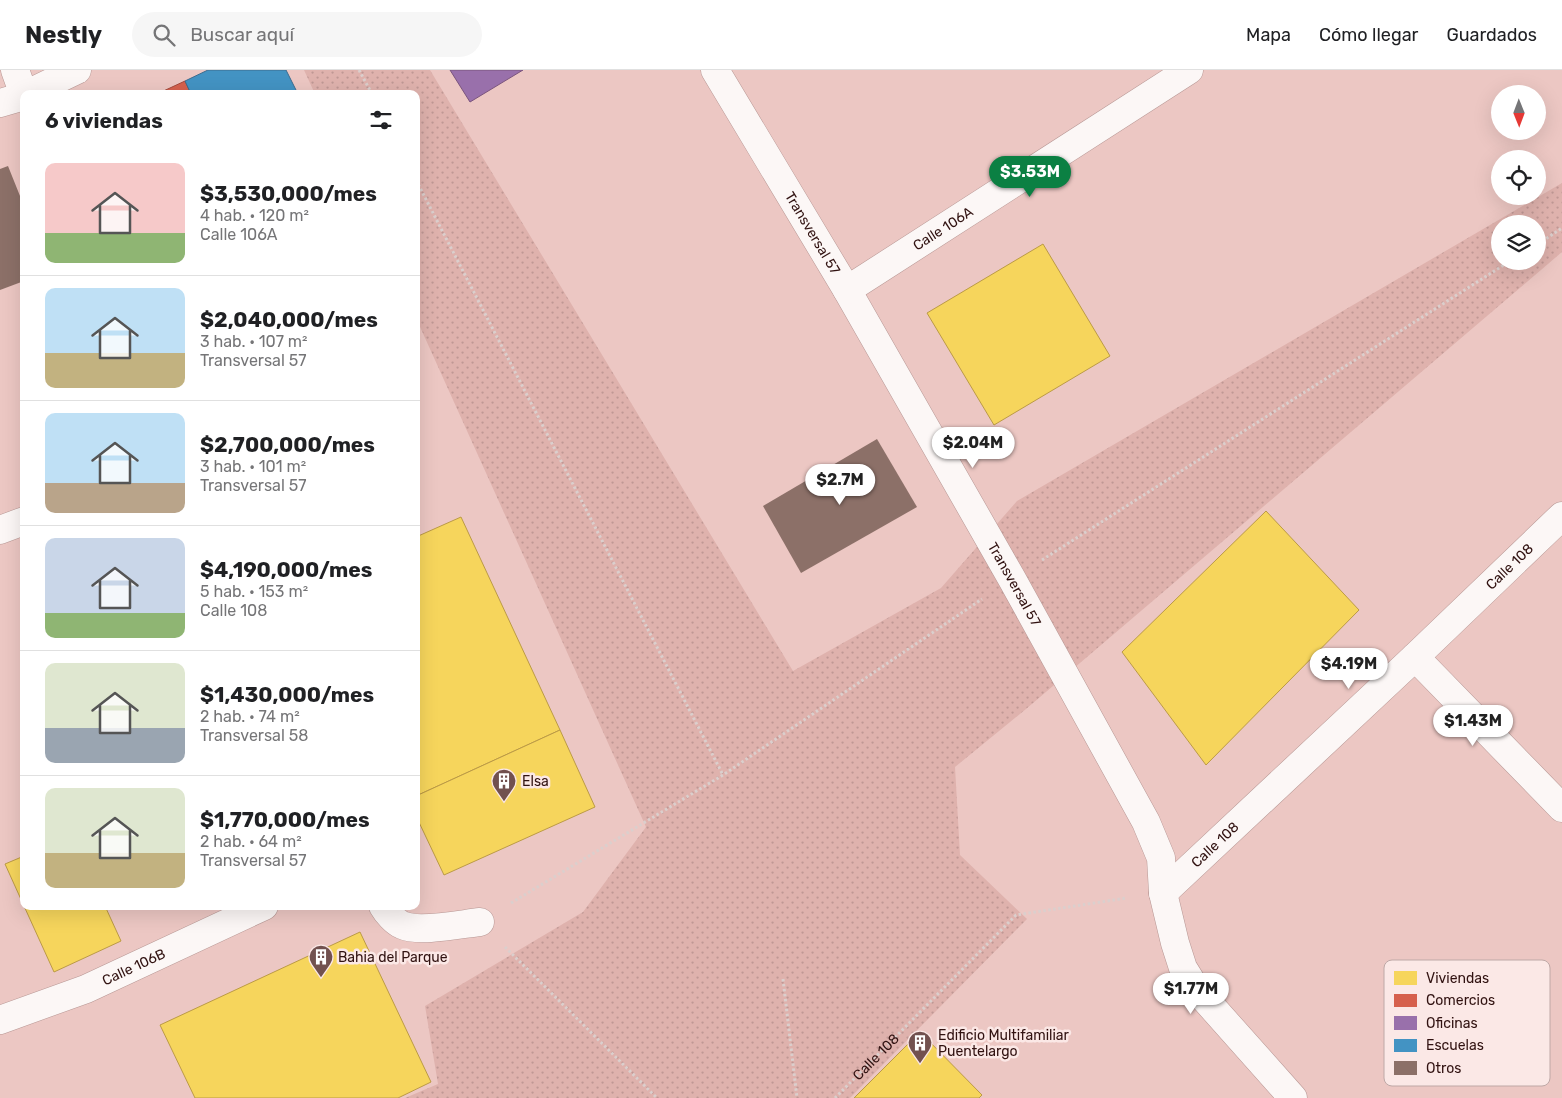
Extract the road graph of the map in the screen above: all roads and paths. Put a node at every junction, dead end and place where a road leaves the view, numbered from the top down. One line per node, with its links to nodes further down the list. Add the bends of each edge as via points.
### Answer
1 (15, 70): 6 (street)
2 (77, 70): 7 (street)
3 (359, 70): 8 (path)
4 (715, 70): 14 (street, Transversal 57)
5 (1189, 70): 14 (street, Calle 106A)
6 (22, 90)
7 (36, 90)
8 (370, 90)
9 (20, 96): 10 (street)
10 (0, 103)
11 (420, 188): 19 (path)
12 (1562, 228): 13 (path)
13 (1546, 239)
14 (847, 290): 21 (street, Transversal 57, via 1146,822 1161,858)
15 (1562, 516): 18 (street, Calle 108)
16 (20, 522): 17 (street)
17 (0, 530)
18 (1415, 657): 20 (street); 21 (street, Calle 108)
19 (723, 774)
20 (1562, 808)
21 (1163, 893): 29 (path, Calle 108, via 1016,914); 30 (street, Transversal 57, via 1175,943 1192,982)
22 (255, 910): 26 (street, Calle 106B, via 86,989)
23 (385, 910): 24 (street, via 402,925 423,928)
24 (480, 922): 27 (path)
25 (784, 979): 28 (path)
26 (0, 1020)
27 (657, 1098)
28 (797, 1098)
29 (836, 1098)
30 (1294, 1098)

